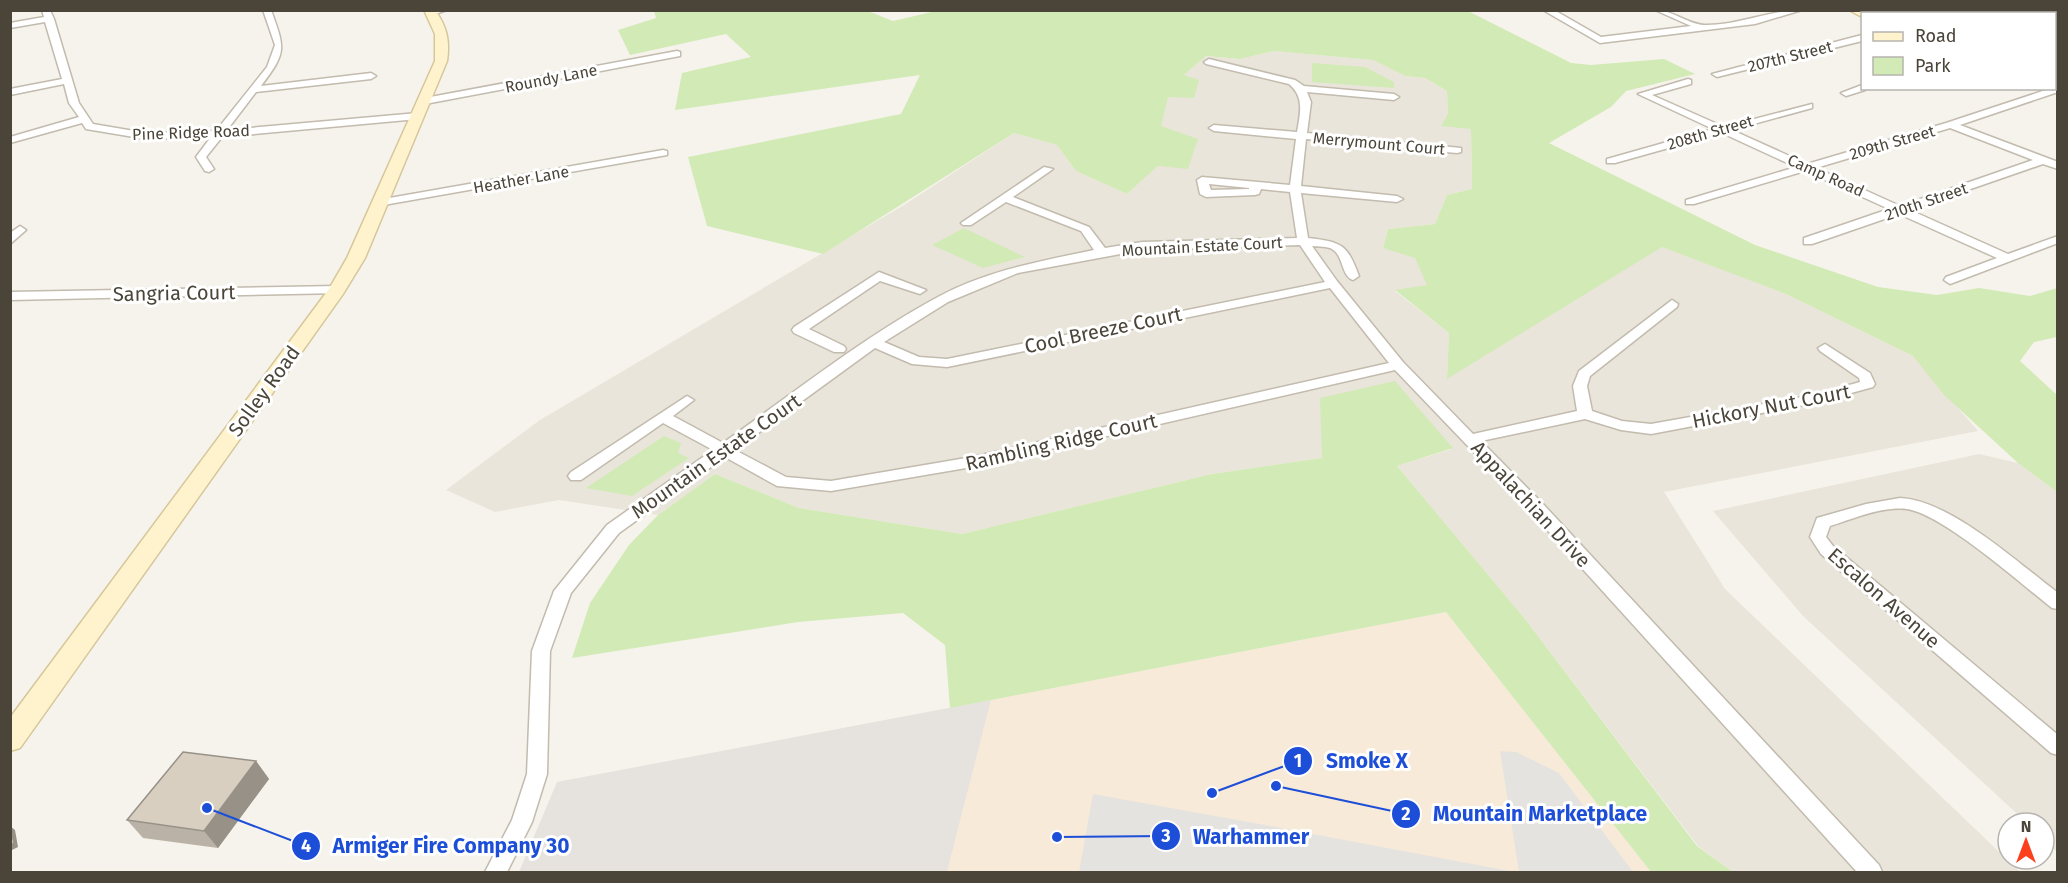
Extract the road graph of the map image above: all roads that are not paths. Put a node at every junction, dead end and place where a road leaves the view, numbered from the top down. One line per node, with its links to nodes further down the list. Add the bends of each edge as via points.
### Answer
1 (267, 10): 17 (street, via 279,45 271,67)
2 (1547, 10): 8 (street, via 1600,40)
3 (1659, 10): 8 (street)
4 (1798, 10): 8 (street)
5 (435, 12): 24 (main road, Solley Road, via 444,41 441,61)
6 (48, 15): 7 (street); 14 (street)
7 (10, 26)
8 (1703, 28)
9 (1861, 38): 12 (street, 207th Street)
10 (677, 54): 24 (street, Roundy Lane)
11 (1209, 62): 18 (street, via 1292,82)
12 (1717, 74)
13 (371, 76): 17 (street)
14 (69, 80): 20 (street); 25 (street, via 74,103)
15 (1688, 82): 28 (street, Camp Road, via 1643,94)
16 (1861, 89): 21 (street)
17 (250, 90): 29 (street)
18 (1301, 90): 22 (street); 30 (street, Appalachian Drive, via 1306,102)
19 (2055, 90): 26 (street, 209th Street)
20 (10, 92)
21 (1846, 93)
22 (1394, 97)
23 (1809, 106): 28 (street, 208th Street)
24 (421, 109): 29 (street, Pine Ridge Road); 45 (main road, Solley Road)
25 (84, 119): 29 (street, Pine Ridge Road, via 90,127 125,134); 31 (street)
26 (1950, 125): 35 (street); 36 (street, 209th Street)
27 (1214, 128): 30 (street, Merrymount Court)
28 (1722, 128): 34 (street, 208th Street); 36 (street, Camp Road)
29 (218, 134): 38 (street, via 201,157)
30 (1300, 136): 32 (street, Merrymount Court); 41 (street, Appalachian Drive)
31 (10, 140)
32 (1457, 150)
33 (663, 153): 45 (street, Heather Lane)
34 (1611, 160)
35 (2044, 160): 37 (street); 46 (street, 210th Street)
36 (1807, 166): 44 (street, 209th Street); 46 (street, Camp Road)
37 (2058, 166)
38 (209, 169)
39 (1048, 169): 42 (street)
40 (1255, 186): 41 (street)
41 (1295, 190): 43 (street); 52 (street, Appalachian Drive)
42 (1005, 198): 47 (street); 53 (street, Mountain Estate Court, via 1085,229)
43 (1397, 199)
44 (1690, 202)
45 (378, 203): 58 (main road, Solley Road, via 356,258)
46 (1903, 210): 51 (street, 210th Street); 54 (street, Camp Road)
47 (967, 223)
48 (20, 230): 50 (street)
49 (2058, 239): 54 (street)
50 (10, 241)
51 (1808, 241)
52 (1303, 242): 53 (street, Mountain Estate Court, via 1142,246); 55 (street, Mountain Estate Court, via 1334,245 1345,254); 57 (street, Appalachian Drive)
53 (1102, 252): 62 (street, Mountain Estate Court, via 1015,270 943,299)
54 (2007, 258): 56 (street)
55 (1353, 276)
56 (1950, 279)
57 (1333, 284): 62 (street, Cool Breeze Court, via 947,363 917,360); 65 (street, Appalachian Drive)
58 (337, 290): 60 (street, Sangria Court); 73 (main road, Solley Road)
59 (920, 290): 64 (street, via 879,276 799,330)
60 (10, 296)
61 (1672, 304): 67 (street, via 1584,374 1580,386)
62 (874, 343): 70 (street, Mountain Estate Court)
63 (1825, 348): 67 (street, Hickory Nut Court, via 1865,376 1868,384 1815,399 1651,429)
64 (838, 349)
65 (1398, 365): 69 (street, Appalachian Drive); 70 (street, Rambling Ridge Court, via 972,462 831,486 783,482)
66 (687, 400): 68 (street)
67 (1585, 414): 69 (street)
68 (663, 417): 70 (street, Rambling Ridge Court); 71 (street)
69 (1470, 439): 76 (street, Appalachian Drive)
70 (727, 450): 75 (street, Mountain Estate Court, via 614,529 562,591 541,651 537,774 522,822)
71 (576, 476)
72 (2058, 603): 74 (street, Escalon Avenue, via 1939,516 1908,504 1823,522 1818,537 1827,550)
73 (10, 740)
74 (2058, 747)
75 (496, 873)
76 (1871, 873)

